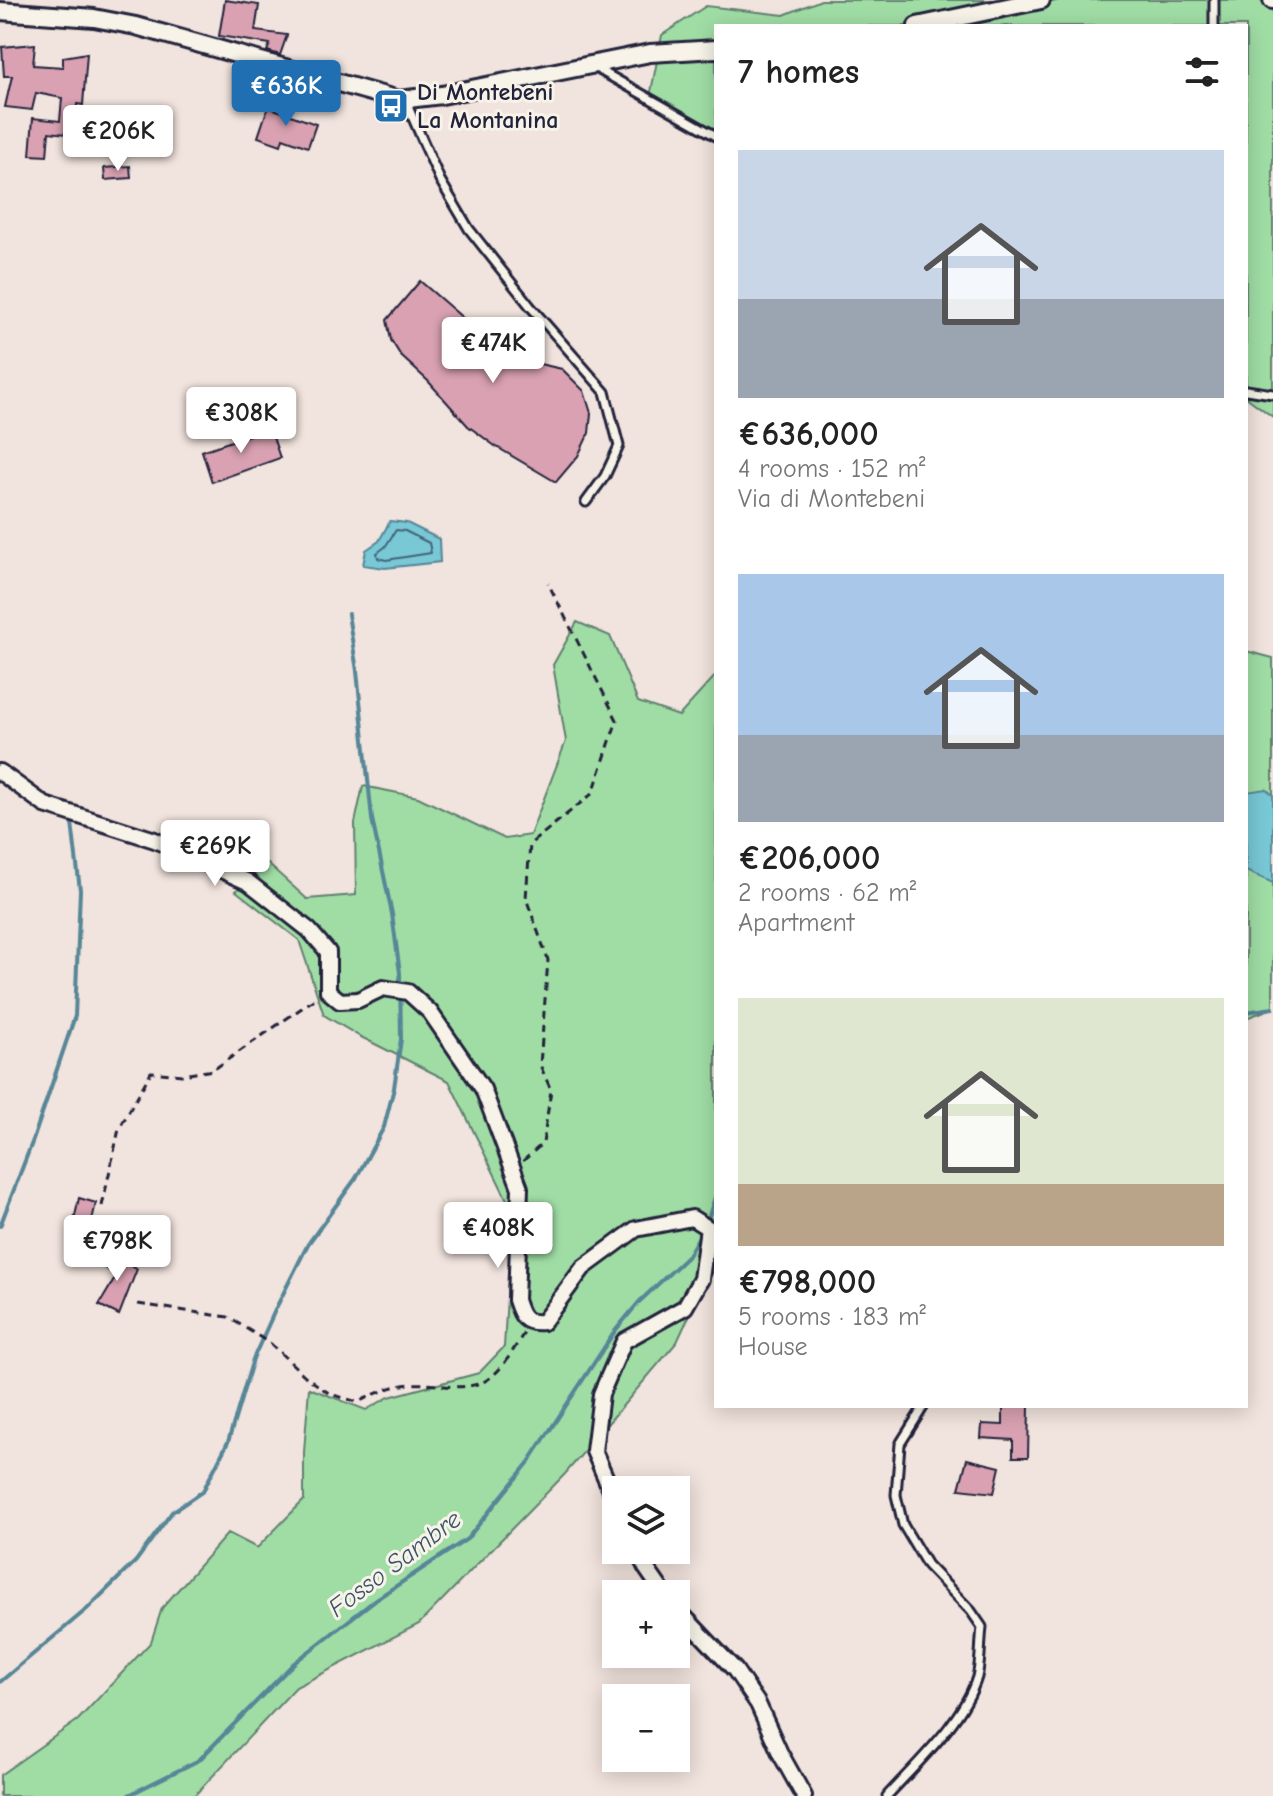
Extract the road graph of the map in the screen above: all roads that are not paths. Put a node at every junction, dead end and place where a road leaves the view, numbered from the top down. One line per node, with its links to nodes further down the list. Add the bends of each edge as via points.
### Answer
1 (1041, 0): 4 (street)
2 (1214, 0): 5 (lane)
3 (0, 11): 8 (street, via 136,26)
4 (927, 24)
5 (1214, 24)
6 (714, 49): 7 (street)
7 (589, 63): 8 (street); 9 (lane)
8 (405, 100): 12 (lane, via 440,180 469,229 605,392 619,446)
9 (714, 135)
10 (1248, 390): 11 (lane)
11 (1273, 394)
12 (586, 502)
13 (0, 772): 15 (street, via 45,805 155,840 248,882 309,930 328,952 328,991 340,1001 358,1000 383,988 408,992 430,1012 483,1089 520,1188 516,1300 521,1317 543,1322 583,1268 636,1229 692,1218 708,1228 701,1279 685,1307 624,1341 601,1394 594,1451)
14 (923, 1408): 18 (lane, via 900,1444 896,1495 903,1525 927,1565 982,1627 977,1675 968,1698)
15 (605, 1476)
16 (690, 1623): 17 (street, via 735,1670 758,1704)
17 (804, 1796)
18 (887, 1796)

